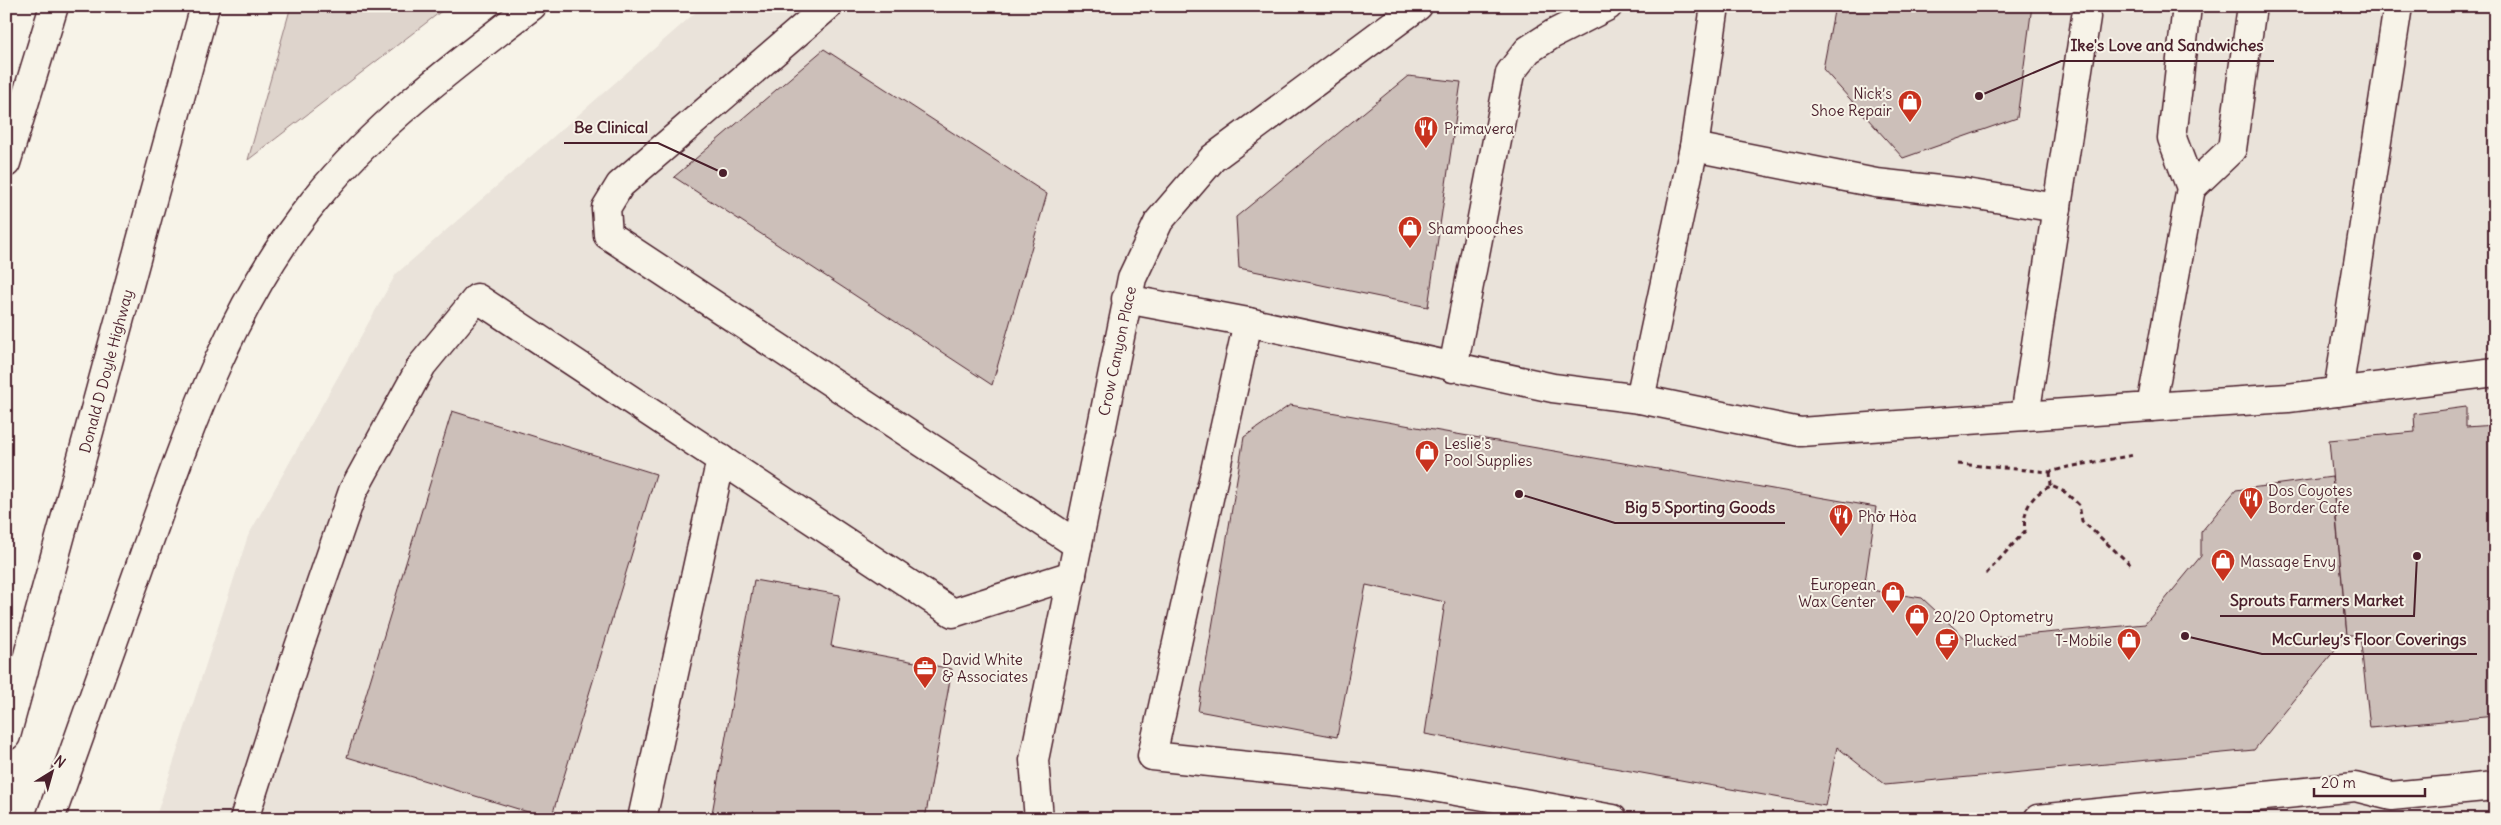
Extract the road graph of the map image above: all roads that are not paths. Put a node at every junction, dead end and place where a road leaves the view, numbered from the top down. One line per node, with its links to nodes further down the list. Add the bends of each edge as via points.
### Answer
1 (54, 6): 13 (main road)
2 (205, 6): 27 (main road, Donald D Doyle Highway)
3 (532, 6): 29 (main road, via 423,91 370,139 315,200 266,270 223,348 187,433)
4 (828, 6): 25 (main road, via 620,185 606,208 608,235)
5 (1418, 6): 16 (main road, Crow Canyon Place, via 1213,158 1159,221 1132,278)
6 (1608, 6): 18 (main road, via 1528,50 1510,73)
7 (1715, 6): 12 (main road)
8 (2187, 6): 14 (main road, via 2172,138)
9 (2252, 6): 14 (main road, via 2232,149)
10 (2398, 6): 20 (main road)
11 (2086, 17): 15 (main road)
12 (1694, 147): 15 (main road, via 1876,184 1966,193); 21 (main road)
13 (6, 162)
14 (2191, 188): 22 (main road)
15 (2057, 208): 23 (main road)
16 (1126, 299): 17 (main road); 25 (main road, Crow Canyon Place)
17 (1248, 322): 18 (main road); 33 (main road, via 1152,756 1411,783)
18 (1453, 368): 21 (main road, via 1553,388)
19 (2495, 372): 20 (main road)
20 (2338, 392): 22 (main road)
21 (1640, 399): 23 (main road, via 1800,432)
22 (2151, 406): 23 (main road)
23 (2025, 416)
24 (721, 459): 26 (main road, via 953,613); 30 (main road, via 477,298 422,365 353,491); 31 (main road)
25 (1078, 545): 26 (main road, Crow Canyon Place)
26 (1072, 575): 32 (main road, Crow Canyon Place, via 1034,760)
27 (6, 736)
28 (2495, 786): 34 (main road, via 2391,796 2355,787)
29 (50, 819)
30 (244, 819)
31 (642, 819)
32 (1039, 819)
33 (1613, 819)
34 (2038, 819)

